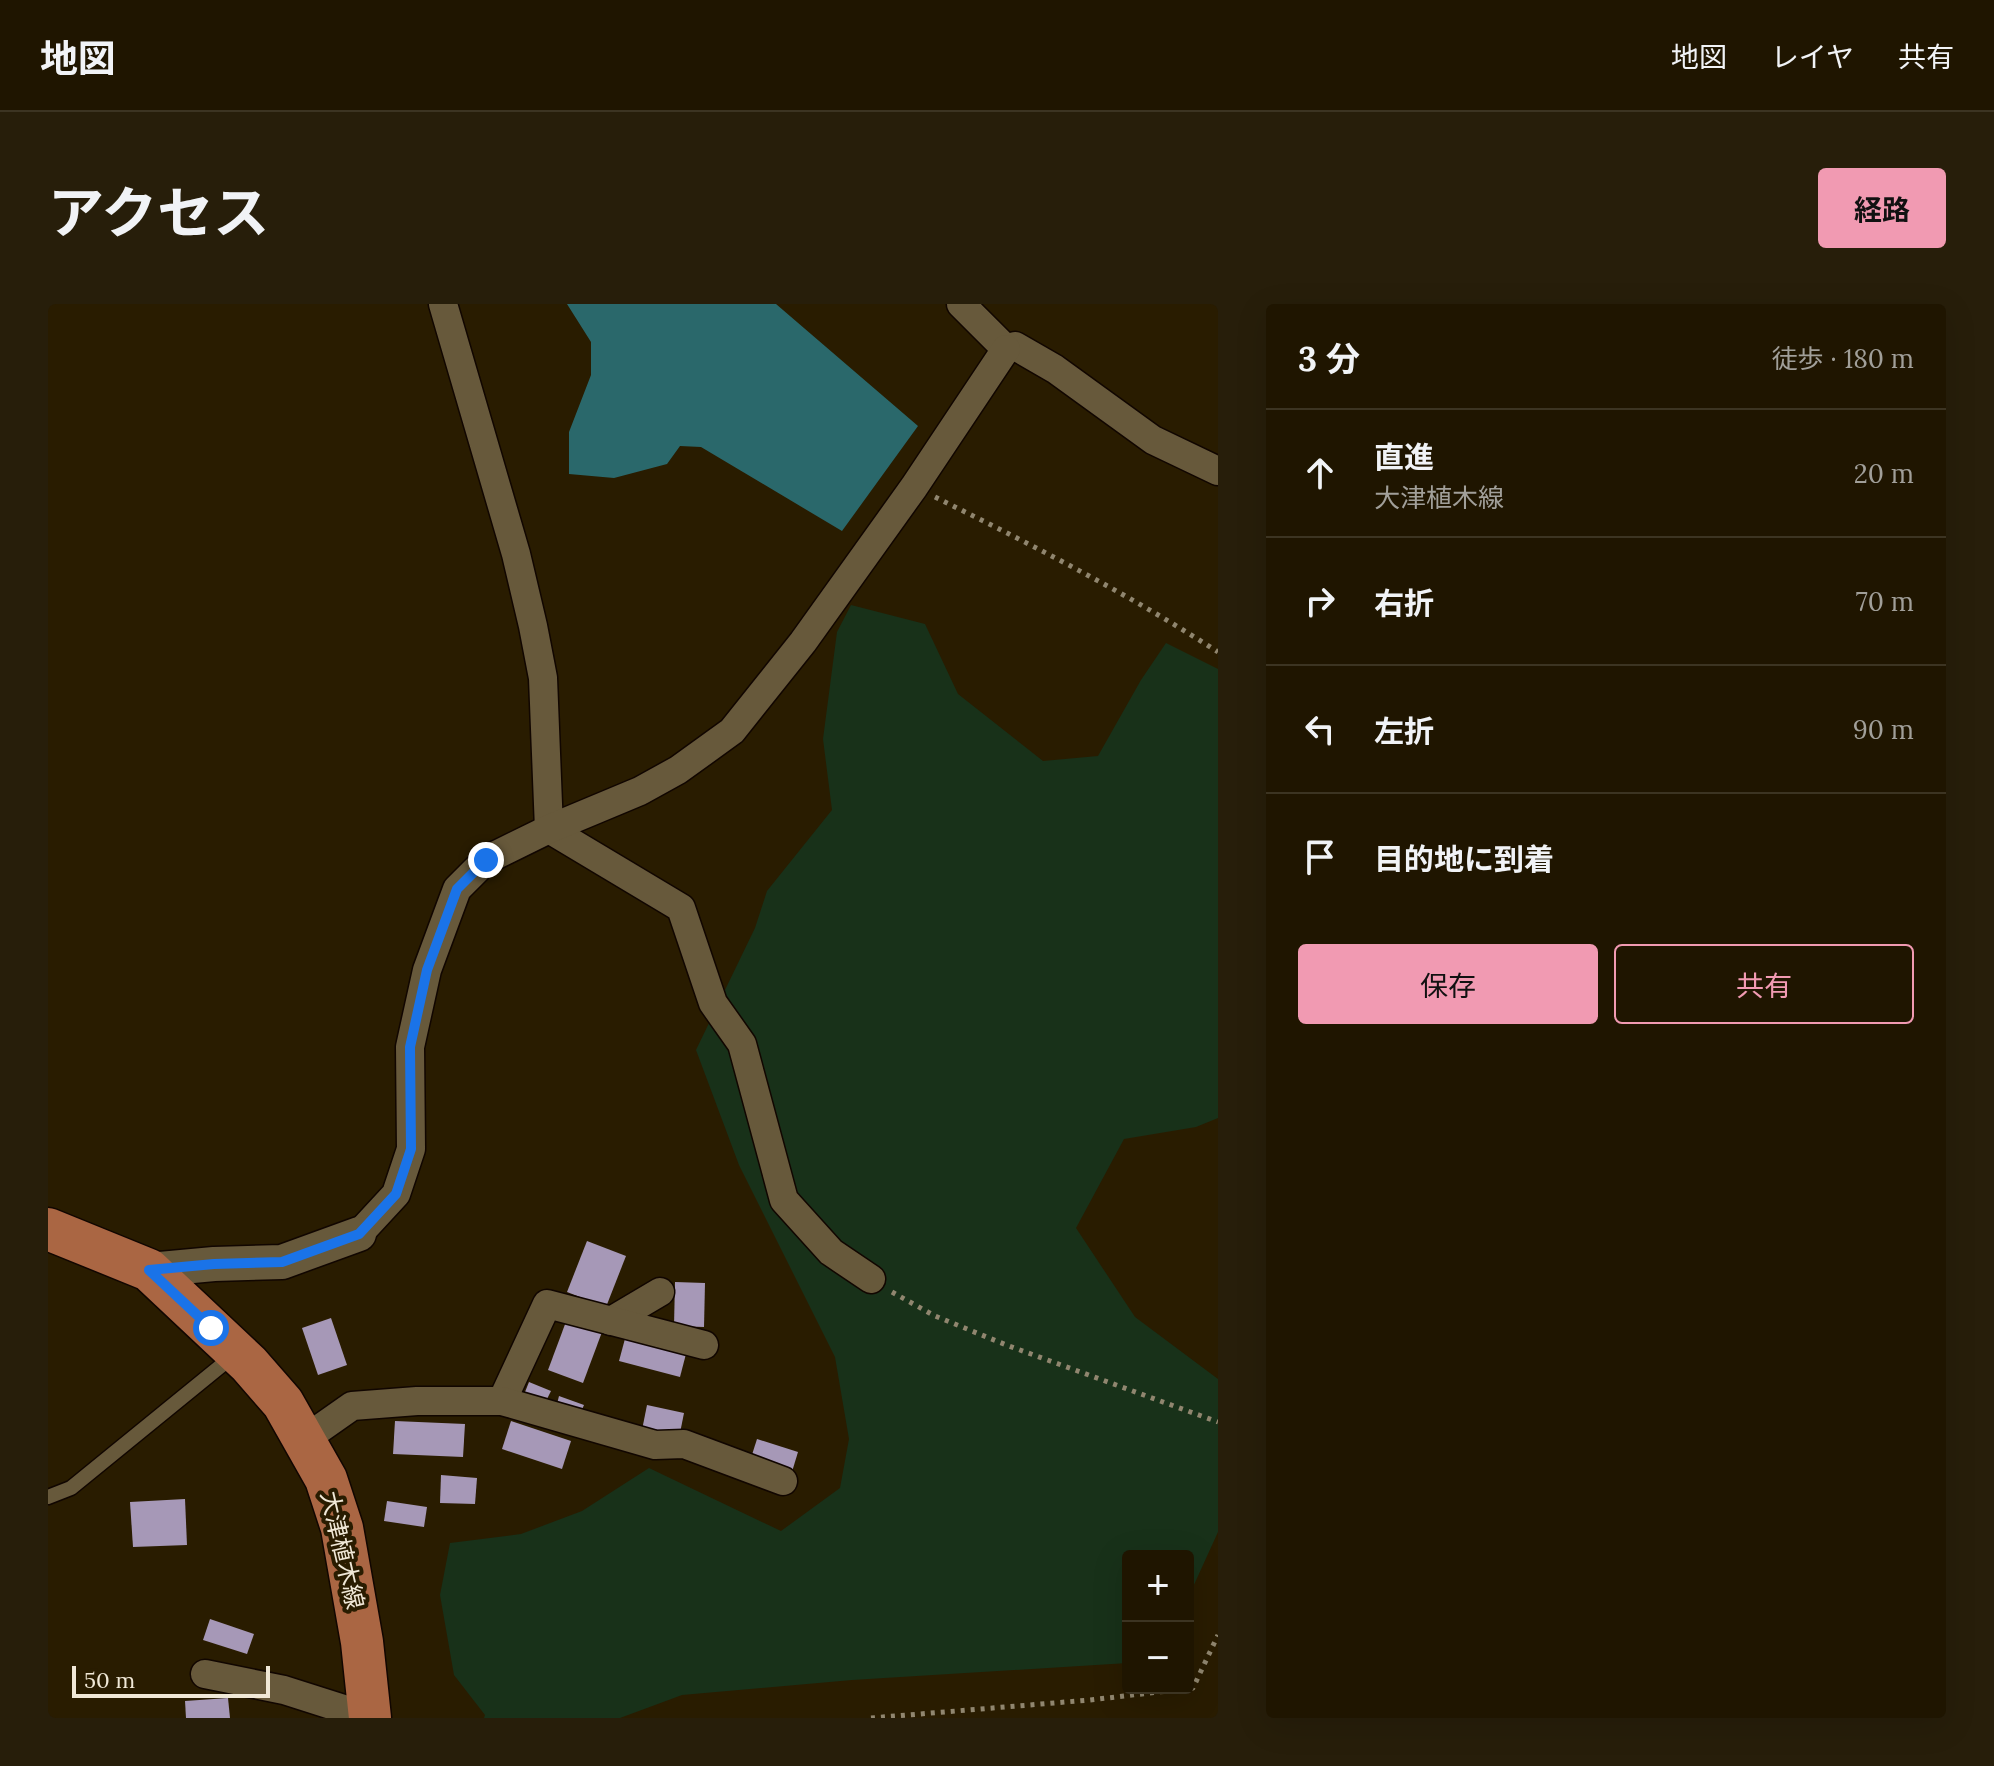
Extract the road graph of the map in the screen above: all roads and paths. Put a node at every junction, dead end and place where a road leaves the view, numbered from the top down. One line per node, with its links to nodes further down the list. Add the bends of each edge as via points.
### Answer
1 (443, 304): 7 (street, via 533,626 543,678)
2 (961, 304): 3 (street)
3 (1006, 349): 4 (street, via 1015,346 1055,369 1153,440); 5 (street)
4 (1218, 471)
5 (914, 487): 6 (path, via 1057,556); 7 (street, via 732,731 640,791)
6 (1218, 652)
7 (549, 829): 9 (street, via 486,860 457,889 427,970 410,1047 411,1149 396,1194); 11 (street, via 681,908 713,1003 742,1044 784,1200 831,1252)
8 (48, 1229): 10 (main road, 大津植木線)
9 (359, 1234): 10 (street, via 282,1262)
10 (149, 1270): 15 (main road, 大津植木線)
11 (871, 1279): 17 (path, via 935,1316)
12 (660, 1292): 13 (street)
13 (611, 1321): 14 (street); 16 (street, via 547,1304)
14 (704, 1345)
15 (237, 1353): 18 (main road, 大津植木線, via 283,1403); 20 (lane, via 71,1488)
16 (502, 1401): 18 (street, via 352,1406); 19 (street, via 655,1445 684,1444)
17 (1218, 1422)
18 (305, 1439): 23 (main road, 大津植木線, via 326,1479 342,1528)
19 (783, 1481)
20 (48, 1497)
21 (1218, 1635): 24 (path, via 1193,1688)
22 (205, 1674): 23 (street, via 284,1690)
23 (370, 1717)
24 (871, 1718)

